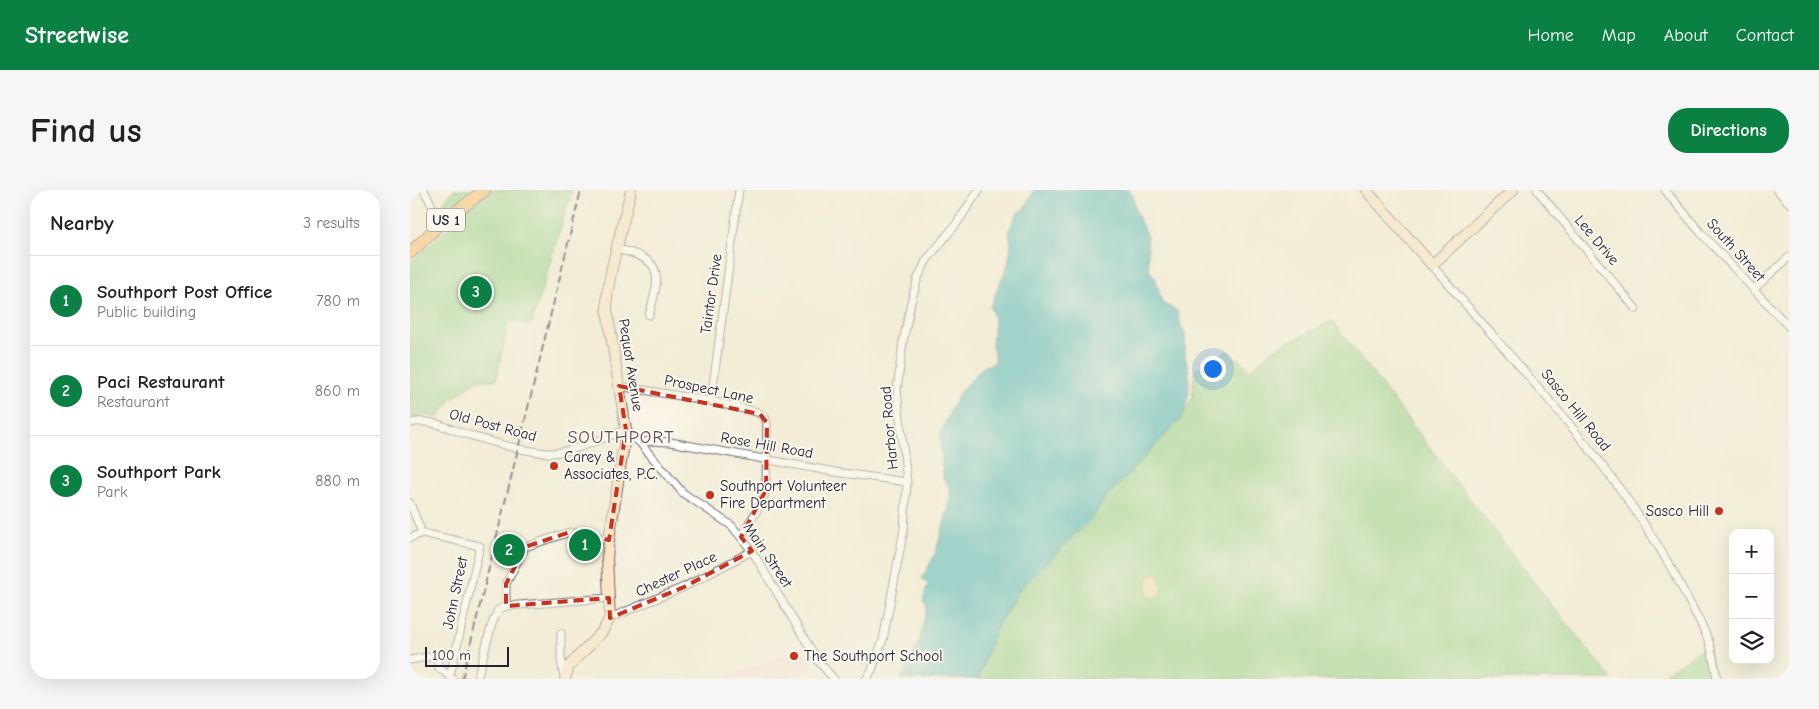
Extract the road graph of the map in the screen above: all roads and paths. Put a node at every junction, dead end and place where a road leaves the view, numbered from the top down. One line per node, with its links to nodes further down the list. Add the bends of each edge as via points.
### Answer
1 (424, 190): 12 (street)
2 (485, 190): 12 (main road, US 1)
3 (631, 190): 13 (street, Pequot Avenue)
4 (739, 190): 22 (street, Taintor Drive)
5 (979, 190): 27 (street, Harbor Road, via 926,261 911,302 897,390)
6 (1366, 190): 16 (street, Sasco Hill Road)
7 (1513, 190): 16 (street)
8 (1537, 190): 18 (street, Lee Drive)
9 (1665, 190): 17 (street, South Street)
10 (1777, 190): 11 (street)
11 (1789, 203)
12 (441, 224): 14 (main road, US 1)
13 (617, 249): 19 (street, via 643,256 649,260 656,274 657,286); 21 (street, Pequot Avenue, via 606,310)
14 (410, 253)
15 (1789, 257): 17 (street)
16 (1432, 265): 46 (street, Sasco Hill Road, via 1587,446 1644,524 1705,632)
17 (1753, 290): 20 (street, South Street)
18 (1636, 309)
19 (649, 315)
20 (1789, 327)
21 (619, 386): 22 (street, Prospect Lane); 24 (street, Pequot Avenue)
22 (711, 401): 26 (street, Prospect Lane, via 763,415 767,423)
23 (410, 423): 24 (street, Old Post Road, via 433,422 492,441 551,453)
24 (626, 430): 25 (street); 32 (street, Pequot Avenue)
25 (640, 443): 26 (street, Rose Hill Road, via 670,442); 30 (street, Main Street, via 683,493 724,520)
26 (767, 459): 27 (street, Rose Hill Road); 30 (street, via 766,490)
27 (907, 482): 45 (street, Harbor Road, via 904,530 887,623)
28 (410, 503): 29 (street)
29 (422, 533): 31 (street); 38 (street, John Street, via 480,546)
30 (741, 537): 33 (street, Main Street)
31 (410, 538)
32 (609, 540): 34 (street, Pequot Avenue); 35 (street, via 570,532 525,547 506,584)
33 (752, 551): 36 (street, Chester Place, via 684,587); 44 (street, Main Street, via 818,661)
34 (609, 598): 35 (street); 36 (street, Pequot Avenue)
35 (506, 606): 43 (street, via 498,610 492,624)
36 (610, 618): 41 (street, via 602,632 570,666)
37 (561, 633): 41 (street, via 561,658)
38 (456, 652): 39 (street); 42 (street, John Street)
39 (436, 657): 40 (street); 42 (street, via 439,668)
40 (410, 660)
41 (566, 676)
42 (452, 677)
43 (477, 679)
44 (834, 679)
45 (866, 679)
46 (1717, 679)

